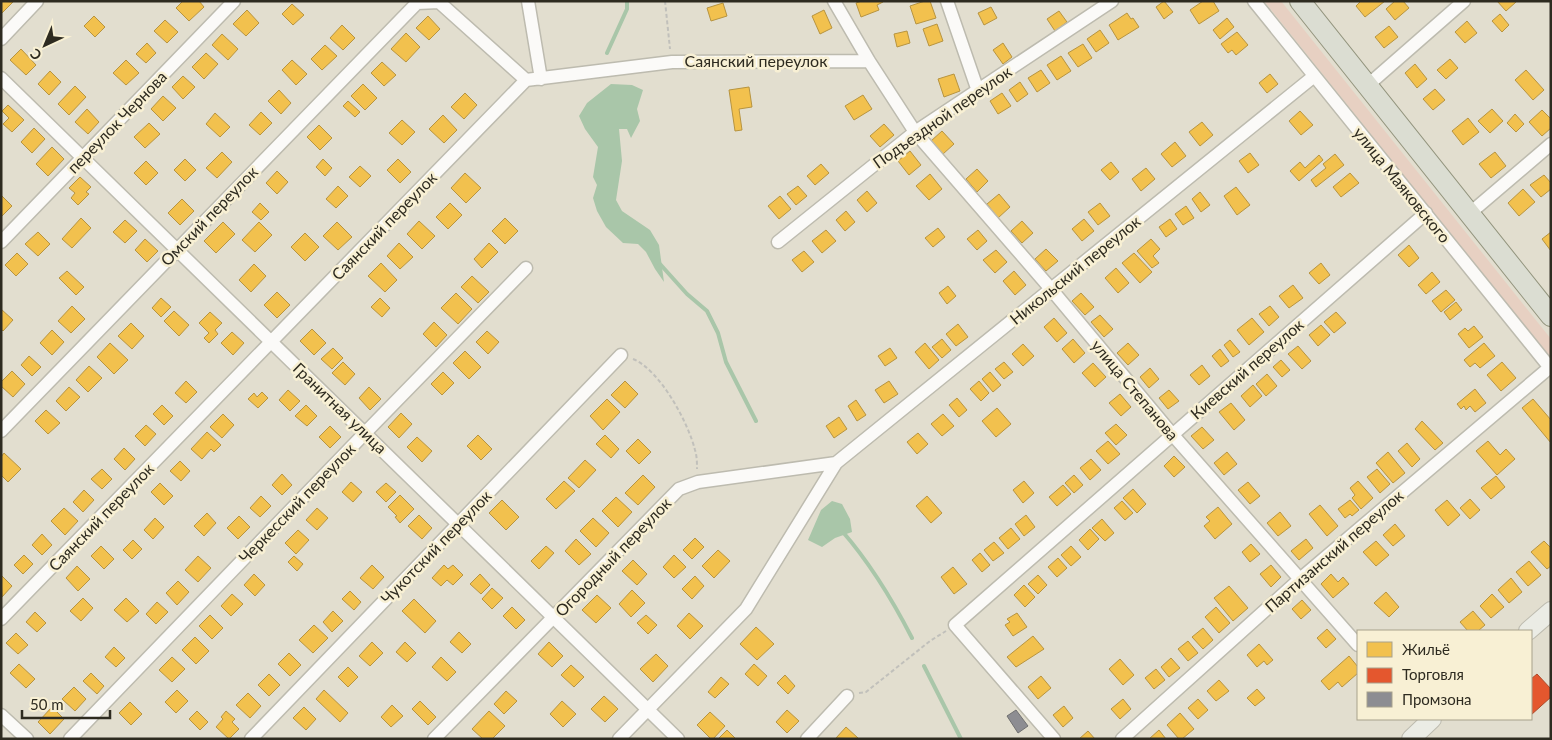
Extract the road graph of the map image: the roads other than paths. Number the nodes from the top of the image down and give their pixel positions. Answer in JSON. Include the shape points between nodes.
{"nodes":[{"id":1,"x":37,"y":1,"type":"edge"},
{"id":2,"x":234,"y":1,"type":"edge"},
{"id":3,"x":528,"y":1,"type":"edge"},
{"id":4,"x":834,"y":1,"type":"edge"},
{"id":5,"x":947,"y":1,"type":"edge"},
{"id":6,"x":1112,"y":1,"type":"edge"},
{"id":7,"x":1254,"y":1,"type":"edge"},
{"id":8,"x":1300,"y":1,"type":"edge"},
{"id":9,"x":1464,"y":1,"type":"edge"},
{"id":10,"x":1,"y":39,"type":"edge"},
{"id":11,"x":869,"y":61,"type":"junction"},
{"id":12,"x":1313,"y":77,"type":"junction"},
{"id":13,"x":1,"y":78,"type":"edge"},
{"id":14,"x":541,"y":79,"type":"junction"},
{"id":15,"x":526,"y":80,"type":"junction"},
{"id":16,"x":1368,"y":85,"type":"junction"},
{"id":17,"x":978,"y":90,"type":"junction"},
{"id":18,"x":915,"y":132,"type":"junction"},
{"id":19,"x":1551,"y":144,"type":"edge"},
{"id":20,"x":83,"y":158,"type":"junction"},
{"id":21,"x":1426,"y":213,"type":"junction"},
{"id":22,"x":1468,"y":214,"type":"junction"},
{"id":23,"x":1,"y":242,"type":"edge"},
{"id":24,"x":778,"y":242,"type":"dead end"},
{"id":25,"x":177,"y":249,"type":"junction"},
{"id":26,"x":526,"y":268,"type":"dead end"},
{"id":27,"x":1051,"y":289,"type":"junction"},
{"id":28,"x":1551,"y":316,"type":"edge"},
{"id":29,"x":272,"y":342,"type":"junction"},
{"id":30,"x":621,"y":355,"type":"road end"},
{"id":31,"x":1550,"y":368,"type":"edge"},
{"id":32,"x":1,"y":431,"type":"edge"},
{"id":33,"x":365,"y":433,"type":"junction"},
{"id":34,"x":1172,"y":434,"type":"junction"},
{"id":35,"x":836,"y":462,"type":"junction"},
{"id":36,"x":458,"y":524,"type":"junction"},
{"id":37,"x":1300,"y":579,"type":"junction"},
{"id":38,"x":1551,"y":611,"type":"edge"},
{"id":39,"x":554,"y":617,"type":"junction"},
{"id":40,"x":1,"y":619,"type":"edge"},
{"id":41,"x":1529,"y":630,"type":"edge"},
{"id":42,"x":1357,"y":644,"type":"edge"},
{"id":43,"x":847,"y":696,"type":"road end"},
{"id":44,"x":648,"y":709,"type":"junction"},
{"id":45,"x":1,"y":715,"type":"edge"},
{"id":46,"x":1428,"y":720,"type":"edge"},
{"id":47,"x":27,"y":739,"type":"edge"},
{"id":48,"x":70,"y":739,"type":"edge"},
{"id":49,"x":251,"y":739,"type":"edge"},
{"id":50,"x":434,"y":739,"type":"edge"},
{"id":51,"x":619,"y":739,"type":"edge"},
{"id":52,"x":678,"y":739,"type":"edge"},
{"id":53,"x":807,"y":739,"type":"edge"},
{"id":54,"x":1054,"y":739,"type":"edge"},
{"id":55,"x":1122,"y":739,"type":"edge"},
{"id":56,"x":1411,"y":739,"type":"edge"}],
"edges":[{"from":1,"to":10,"type":"street"},
{"from":2,"to":20,"type":"street","name":"переулок Чернова"},
{"from":3,"to":14,"type":"street"},
{"from":4,"to":11,"type":"street","name":"улица Степанова"},
{"from":5,"to":17,"type":"street"},
{"from":6,"to":17,"type":"street","name":"Подъездной переулок"},
{"from":7,"to":12,"type":"street","name":"улица Маяковского"},
{"from":8,"to":16,"type":"main road","name":"улица Маяковского"},
{"from":9,"to":16,"type":"street"},
{"from":11,"to":14,"type":"street","name":"Саянский переулок","via":[[672,62]]},
{"from":11,"to":18,"type":"street","name":"улица Степанова"},
{"from":12,"to":21,"type":"street","name":"улица Маяковского"},
{"from":12,"to":27,"type":"street","name":"Никольский переулок"},
{"from":13,"to":20,"type":"street","name":"Гранитная улица"},
{"from":14,"to":15,"type":"street","name":"Саянский переулок"},
{"from":15,"to":25,"type":"street","name":"Омский переулок","via":[[439,2],[418,3]]},
{"from":15,"to":29,"type":"street","name":"Саянский переулок"},
{"from":16,"to":22,"type":"main road","name":"улица Маяковского"},
{"from":17,"to":18,"type":"street","name":"Подъездной переулок"},
{"from":18,"to":24,"type":"street","name":"Подъездной переулок"},
{"from":18,"to":27,"type":"street","name":"улица Степанова"},
{"from":19,"to":22,"type":"street"},
{"from":20,"to":23,"type":"street","name":"переулок Чернова"},
{"from":20,"to":25,"type":"street","name":"Гранитная улица"},
{"from":21,"to":31,"type":"street","name":"улица Маяковского"},
{"from":21,"to":34,"type":"street","name":"Киевский переулок"},
{"from":22,"to":28,"type":"main road","name":"улица Маяковского"},
{"from":25,"to":29,"type":"street","name":"Гранитная улица"},
{"from":25,"to":32,"type":"street","name":"Омский переулок"},
{"from":26,"to":33,"type":"street","name":"Черкесский переулок"},
{"from":27,"to":34,"type":"street","name":"улица Степанова"},
{"from":27,"to":35,"type":"street","name":"Никольский переулок"},
{"from":29,"to":33,"type":"street","name":"Гранитная улица"},
{"from":29,"to":40,"type":"street","name":"Саянский переулок"},
{"from":30,"to":36,"type":"street","name":"Чукотский переулок"},
{"from":31,"to":37,"type":"street","name":"Партизанский переулок"},
{"from":33,"to":36,"type":"street","name":"Гранитная улица"},
{"from":33,"to":48,"type":"street","name":"Черкесский переулок"},
{"from":34,"to":37,"type":"street","name":"улица Степанова"},
{"from":34,"to":54,"type":"street","name":"Киевский переулок","via":[[956,625]]},
{"from":35,"to":39,"type":"street","name":"Огородный переулок","via":[[698,482],[679,489]]},
{"from":35,"to":44,"type":"street","via":[[746,609]]},
{"from":36,"to":39,"type":"street","name":"Гранитная улица"},
{"from":36,"to":49,"type":"street","name":"Чукотский переулок"},
{"from":37,"to":42,"type":"street","name":"улица Степанова"},
{"from":37,"to":55,"type":"street","name":"Партизанский переулок"},
{"from":38,"to":41,"type":"main road"},
{"from":39,"to":44,"type":"street","name":"Гранитная улица"},
{"from":39,"to":50,"type":"street","name":"Огородный переулок"},
{"from":43,"to":53,"type":"street"},
{"from":44,"to":51,"type":"street"},
{"from":44,"to":52,"type":"street","name":"Гранитная улица"},
{"from":45,"to":47,"type":"street"},
{"from":46,"to":56,"type":"main road"}]}
